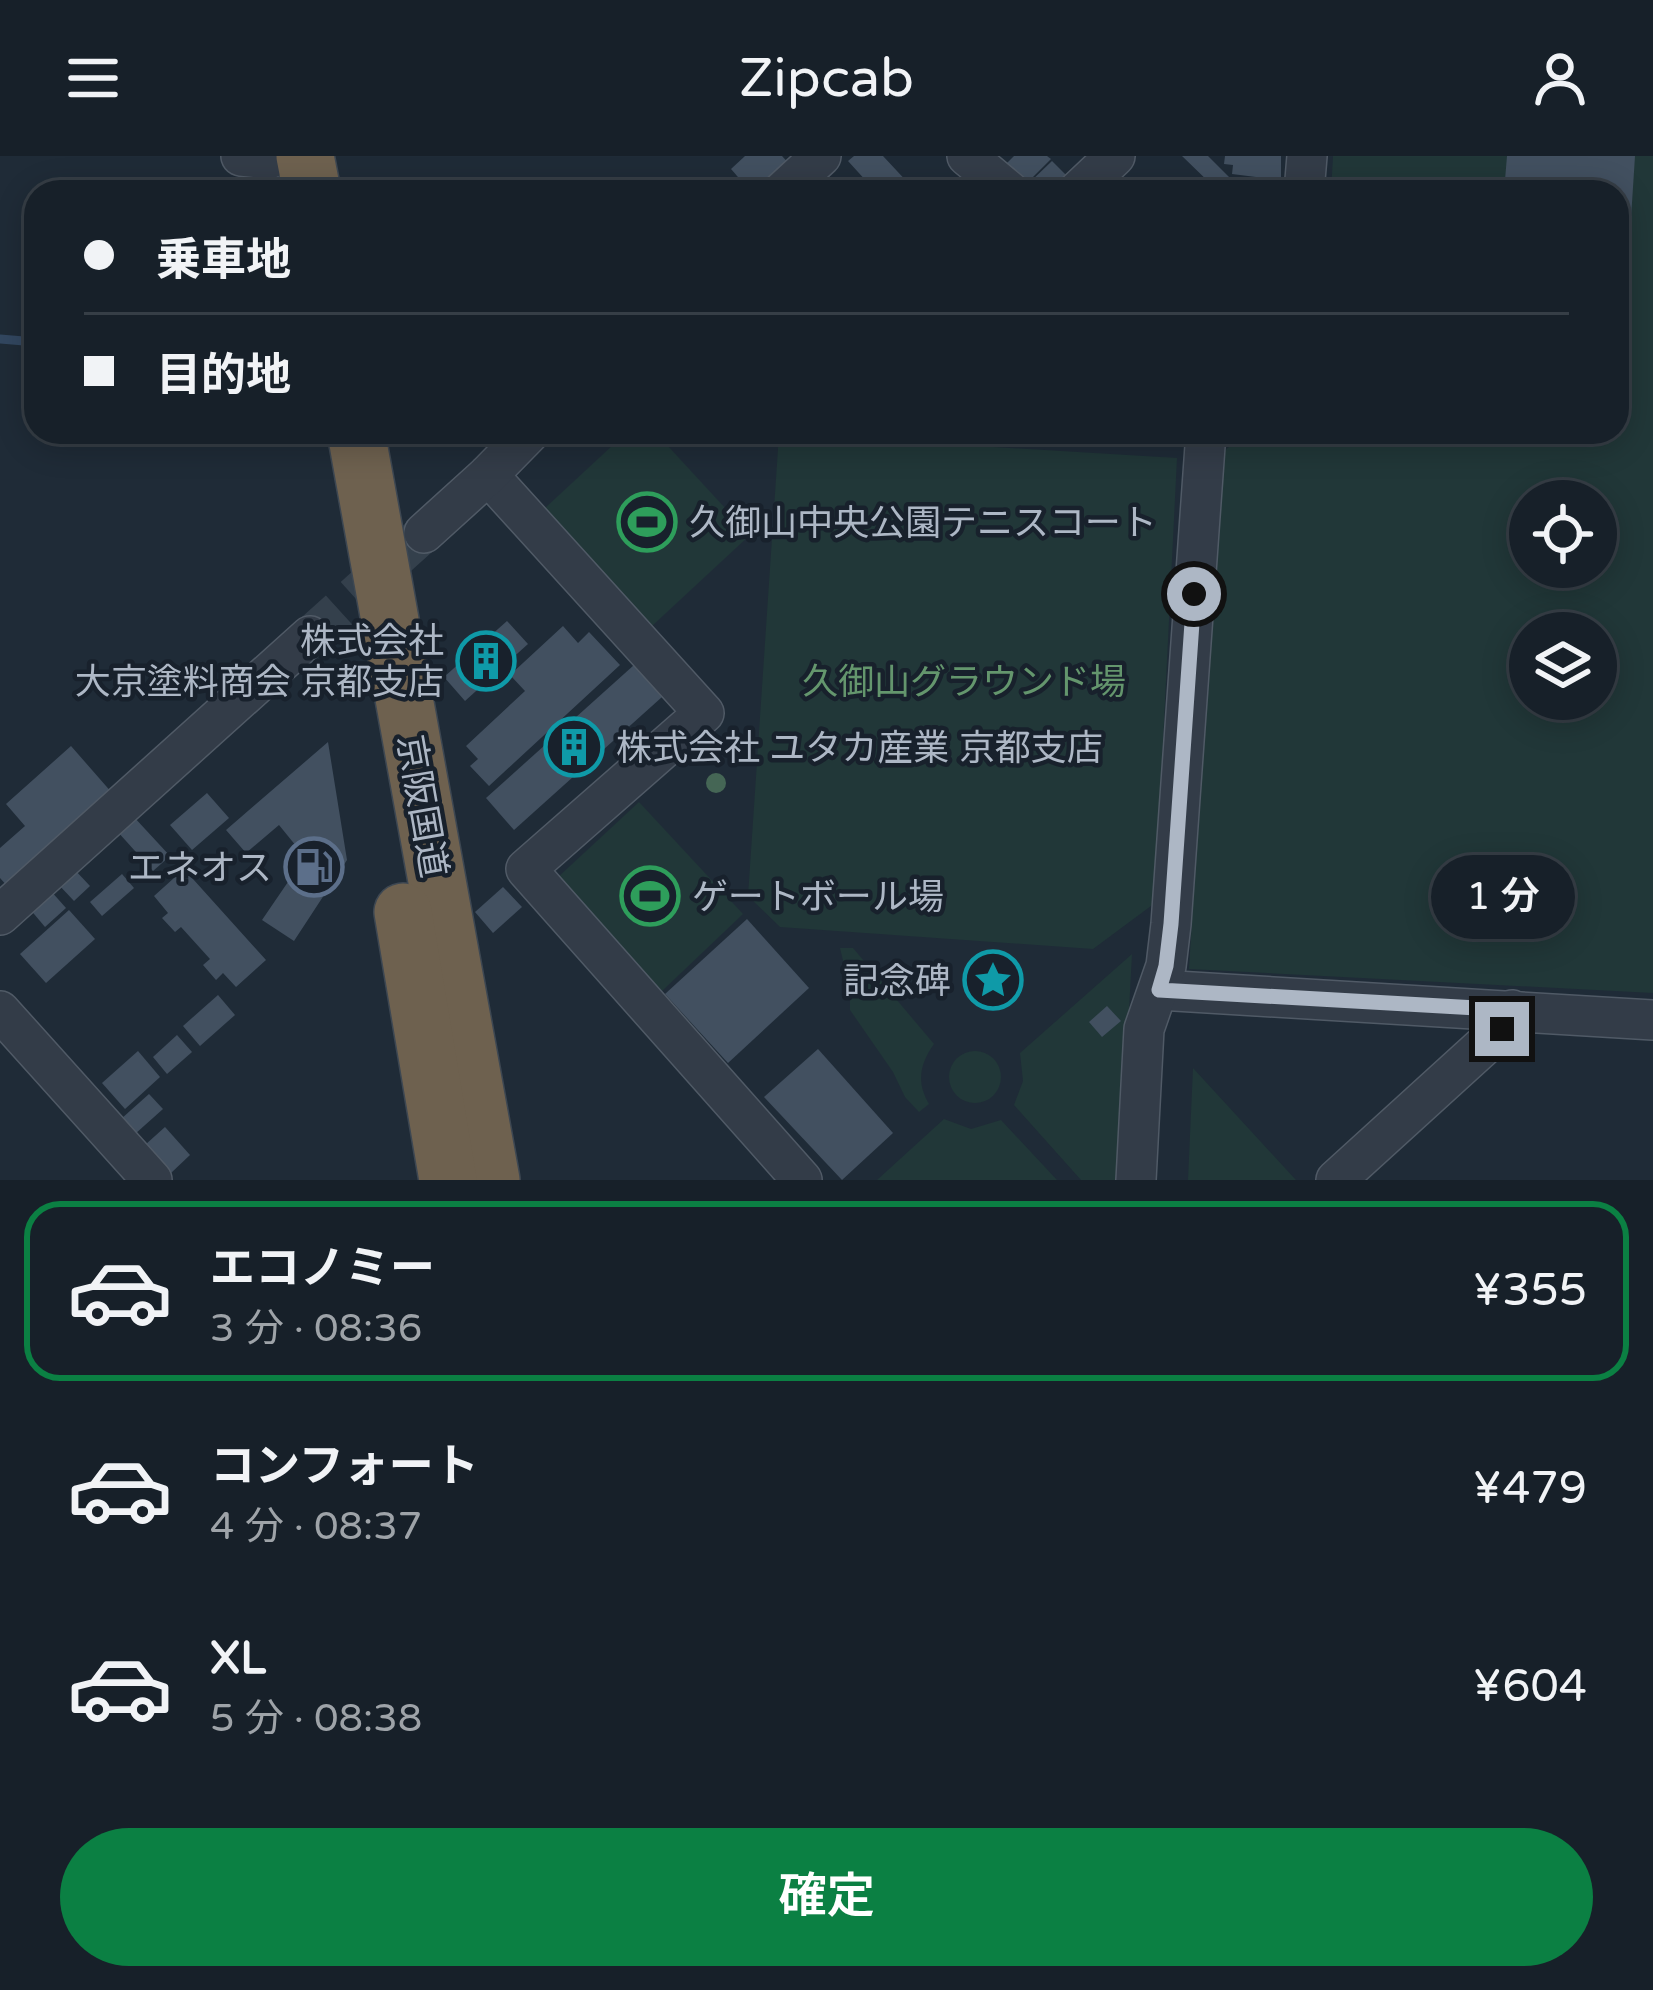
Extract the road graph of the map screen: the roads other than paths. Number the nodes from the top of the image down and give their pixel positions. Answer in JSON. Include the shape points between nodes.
{"nodes":[{"id":1,"x":820,"y":156,"type":"edge"},
{"id":2,"x":967,"y":156,"type":"edge"},
{"id":3,"x":1114,"y":156,"type":"edge"},
{"id":4,"x":795,"y":180,"type":"edge"},
{"id":5,"x":996,"y":180,"type":"edge"},
{"id":6,"x":1089,"y":180,"type":"edge"},
{"id":7,"x":318,"y":444,"type":"edge"},
{"id":8,"x":359,"y":444,"type":"edge"},
{"id":9,"x":518,"y":444,"type":"edge"},
{"id":10,"x":1205,"y":444,"type":"edge"},
{"id":11,"x":488,"y":475,"type":"junction"},
{"id":12,"x":424,"y":533,"type":"tunnel mouth"},
{"id":13,"x":310,"y":636,"type":"tunnel mouth"},
{"id":14,"x":0,"y":915,"type":"edge"},
{"id":15,"x":1159,"y":990,"type":"junction"},
{"id":16,"x":1512,"y":1010,"type":"junction"},
{"id":17,"x":0,"y":1011,"type":"edge"},
{"id":18,"x":1653,"y":1021,"type":"edge"},
{"id":19,"x":152,"y":1180,"type":"edge"},
{"id":20,"x":448,"y":1180,"type":"edge"},
{"id":21,"x":491,"y":1180,"type":"edge"},
{"id":22,"x":802,"y":1180,"type":"edge"},
{"id":23,"x":1136,"y":1180,"type":"edge"},
{"id":24,"x":1336,"y":1180,"type":"edge"}],
"edges":[{"from":1,"to":4,"type":"street"},
{"from":2,"to":5,"type":"street"},
{"from":3,"to":6,"type":"street"},
{"from":7,"to":20,"type":"highway","name":"京阪国道"},
{"from":8,"to":21,"type":"highway","name":"京阪国道","via":[[436,792]]},
{"from":9,"to":11,"type":"street"},
{"from":10,"to":15,"type":"street","via":[[1171,924]]},
{"from":11,"to":12,"type":"street"},
{"from":11,"to":22,"type":"street","via":[[704,713],[526,869]]},
{"from":13,"to":14,"type":"street"},
{"from":15,"to":16,"type":"street"},
{"from":15,"to":23,"type":"street","via":[[1144,1029]]},
{"from":16,"to":18,"type":"street"},
{"from":16,"to":24,"type":"street","via":[[1502,1029]]},
{"from":17,"to":19,"type":"street"}]}
